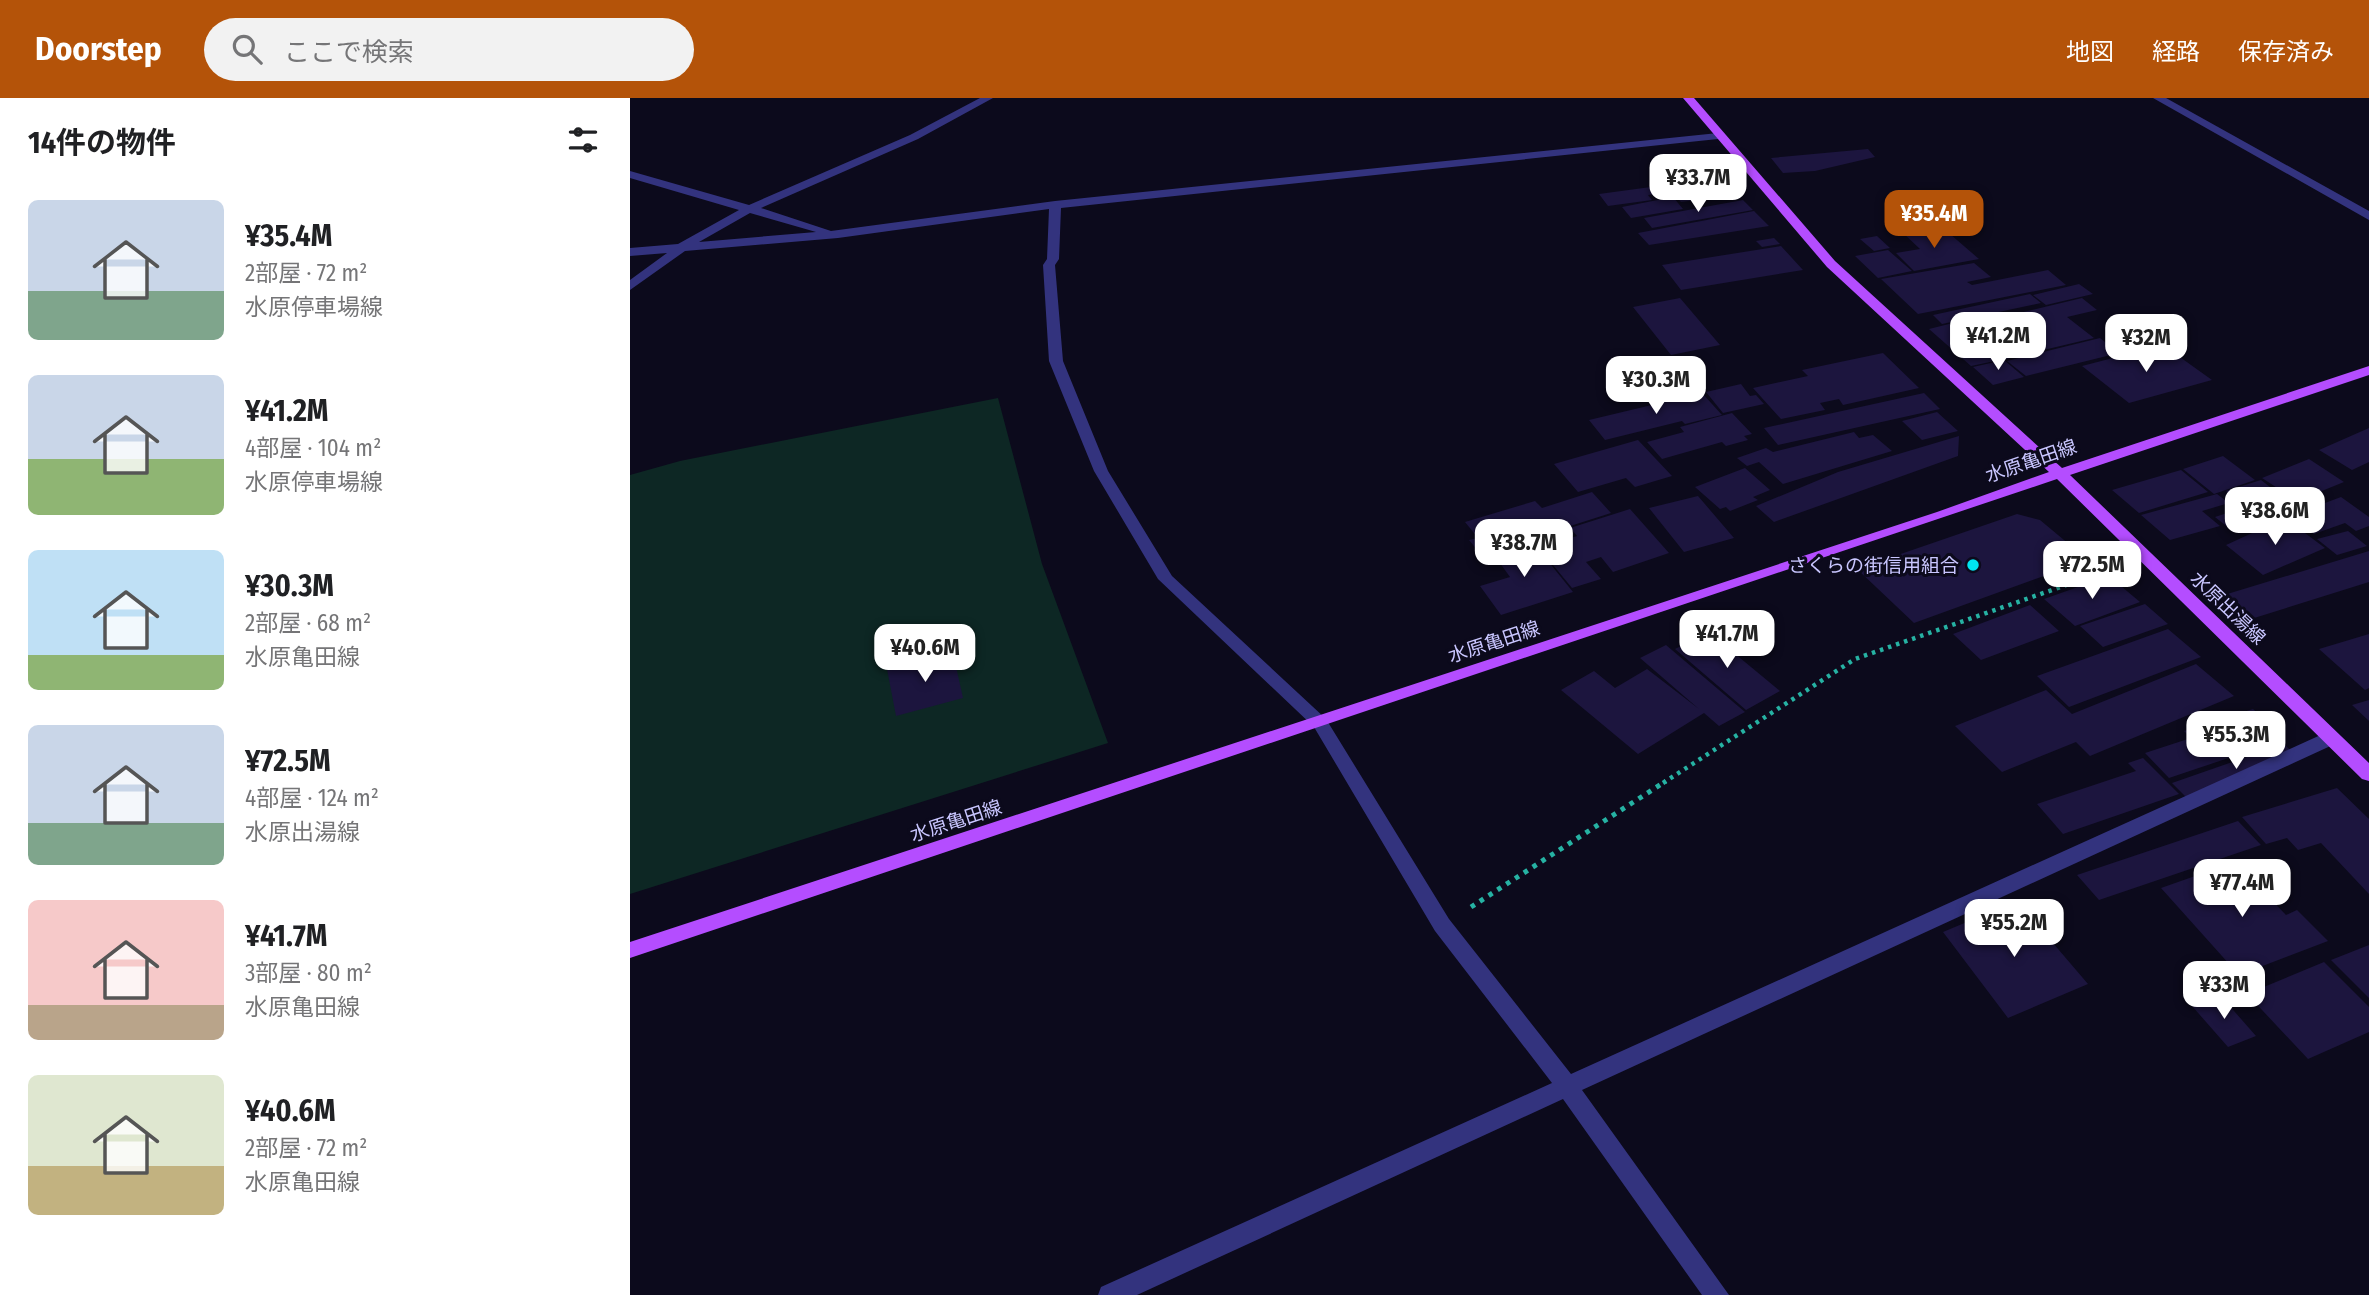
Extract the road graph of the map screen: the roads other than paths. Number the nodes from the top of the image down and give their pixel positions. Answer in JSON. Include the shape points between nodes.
{"nodes":[{"id":1,"x":988,"y":98,"type":"edge"},
{"id":2,"x":1688,"y":98,"type":"edge"},
{"id":3,"x":2158,"y":98,"type":"edge"},
{"id":4,"x":1718,"y":136,"type":"junction"},
{"id":5,"x":630,"y":174,"type":"edge"},
{"id":6,"x":1055,"y":205,"type":"junction"},
{"id":7,"x":747,"y":210,"type":"junction"},
{"id":8,"x":2369,"y":216,"type":"edge"},
{"id":9,"x":838,"y":234,"type":"junction"},
{"id":10,"x":682,"y":247,"type":"junction"},
{"id":11,"x":630,"y":252,"type":"edge"},
{"id":12,"x":630,"y":286,"type":"edge"},
{"id":13,"x":2369,"y":370,"type":"edge"},
{"id":14,"x":2058,"y":472,"type":"junction"},
{"id":15,"x":1320,"y":723,"type":"junction"},
{"id":16,"x":2331,"y":738,"type":"junction"},
{"id":17,"x":2369,"y":774,"type":"edge"},
{"id":18,"x":630,"y":950,"type":"edge"},
{"id":19,"x":1566,"y":1085,"type":"junction"},
{"id":20,"x":1110,"y":1295,"type":"edge"},
{"id":21,"x":1717,"y":1295,"type":"edge"}],
"edges":[{"from":1,"to":7,"type":"street","via":[[914,137]]},
{"from":2,"to":4,"type":"main road","name":"水原出湯線"},
{"from":3,"to":8,"type":"street"},
{"from":4,"to":6,"type":"street"},
{"from":4,"to":14,"type":"main road","name":"水原出湯線","via":[[1831,264]]},
{"from":5,"to":7,"type":"street"},
{"from":6,"to":9,"type":"street"},
{"from":6,"to":15,"type":"street","via":[[1049,265],[1056,361],[1101,471],[1166,579]]},
{"from":7,"to":9,"type":"street"},
{"from":7,"to":10,"type":"street"},
{"from":9,"to":10,"type":"street"},
{"from":10,"to":11,"type":"street"},
{"from":10,"to":12,"type":"street"},
{"from":13,"to":14,"type":"main road","name":"水原亀田線"},
{"from":14,"to":15,"type":"main road","name":"水原亀田線"},
{"from":14,"to":16,"type":"main road","name":"水原出湯線"},
{"from":15,"to":18,"type":"main road","name":"水原亀田線"},
{"from":15,"to":19,"type":"street","via":[[1443,925]]},
{"from":16,"to":17,"type":"main road","name":"水原出湯線"},
{"from":16,"to":19,"type":"street"},
{"from":19,"to":20,"type":"street"},
{"from":19,"to":21,"type":"street"}]}
